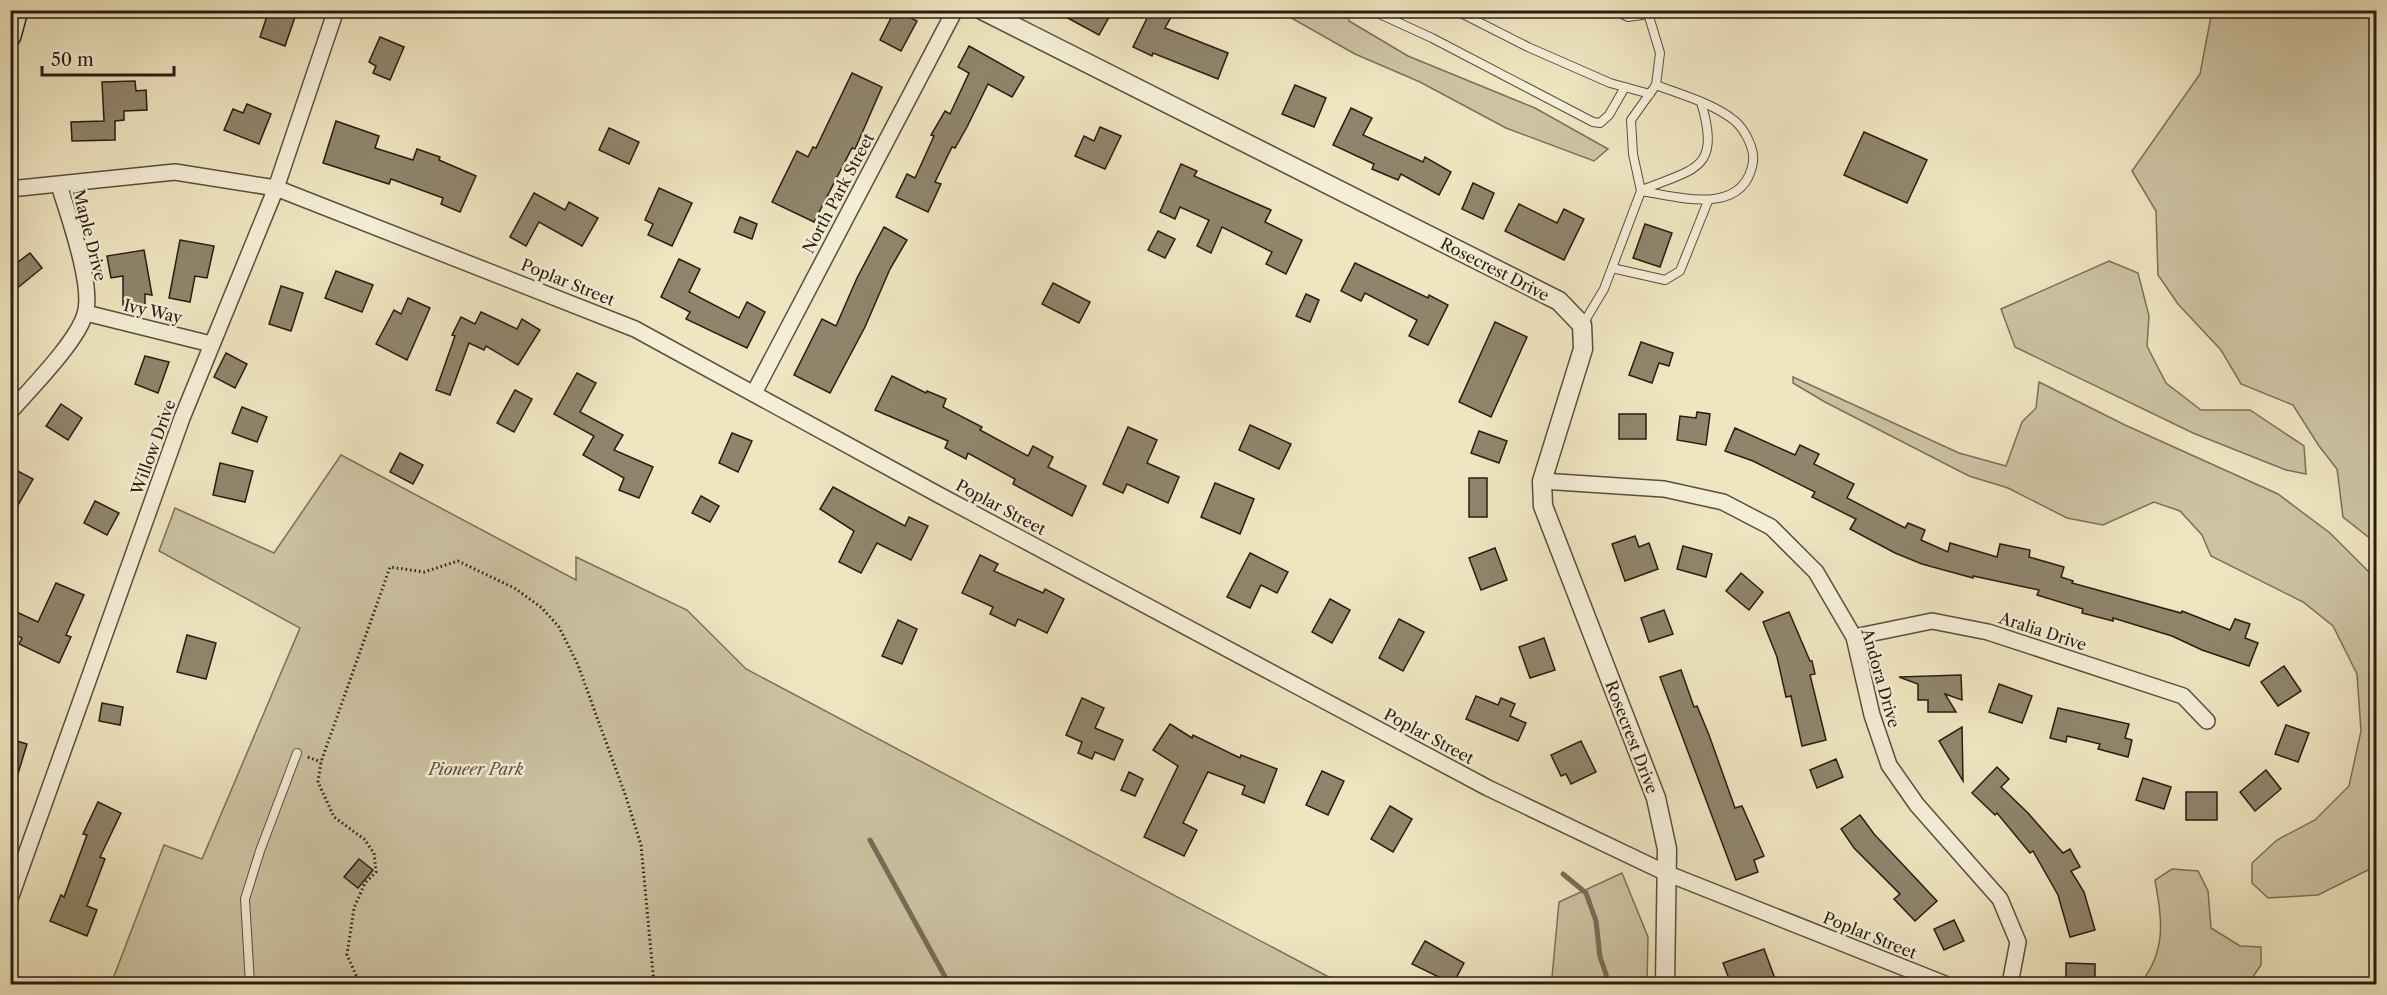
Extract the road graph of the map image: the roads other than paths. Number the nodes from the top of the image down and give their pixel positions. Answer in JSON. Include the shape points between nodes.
{"nodes":[{"id":1,"x":17,"y":10,"type":"edge"},
{"id":2,"x":336,"y":10,"type":"edge"},
{"id":3,"x":955,"y":10,"type":"edge"},
{"id":4,"x":982,"y":10,"type":"edge"},
{"id":5,"x":1371,"y":10,"type":"edge"},
{"id":6,"x":1455,"y":10,"type":"edge"},
{"id":7,"x":1614,"y":10,"type":"edge"},
{"id":8,"x":1648,"y":12,"type":"edge"},
{"id":9,"x":10,"y":36,"type":"edge"},
{"id":10,"x":1656,"y":85,"type":"junction"},
{"id":11,"x":1625,"y":87,"type":"junction"},
{"id":12,"x":1650,"y":93,"type":"junction"},
{"id":13,"x":1701,"y":102,"type":"junction"},
{"id":14,"x":58,"y":185,"type":"junction"},
{"id":15,"x":276,"y":188,"type":"junction"},
{"id":16,"x":10,"y":189,"type":"edge"},
{"id":17,"x":1641,"y":191,"type":"junction"},
{"id":18,"x":1708,"y":201,"type":"junction"},
{"id":19,"x":1612,"y":268,"type":"junction"},
{"id":20,"x":86,"y":313,"type":"junction"},
{"id":21,"x":1582,"y":325,"type":"junction"},
{"id":22,"x":212,"y":344,"type":"junction"},
{"id":23,"x":754,"y":393,"type":"junction"},
{"id":24,"x":10,"y":412,"type":"edge"},
{"id":25,"x":1542,"y":481,"type":"junction"},
{"id":26,"x":1854,"y":637,"type":"junction"},
{"id":27,"x":2207,"y":721,"type":"dead end"},
{"id":28,"x":297,"y":753,"type":"dead end"},
{"id":29,"x":1666,"y":873,"type":"junction"},
{"id":30,"x":10,"y":899,"type":"edge"},
{"id":31,"x":250,"y":984,"type":"edge"},
{"id":32,"x":1665,"y":984,"type":"edge"},
{"id":33,"x":1945,"y":984,"type":"edge"},
{"id":34,"x":2010,"y":984,"type":"edge"}],
"edges":[{"from":1,"to":9,"type":"main road"},
{"from":2,"to":15,"type":"street","name":"Willow Drive"},
{"from":3,"to":23,"type":"street","name":"North Park Street"},
{"from":4,"to":21,"type":"street","name":"Rosecrest Drive","via":[[1559,301]]},
{"from":5,"to":11,"type":"lane","via":[[1593,122],[1600,123],[1610,115]]},
{"from":6,"to":11,"type":"lane","via":[[1528,47]]},
{"from":7,"to":8,"type":"lane","via":[[1628,17]]},
{"from":8,"to":10,"type":"lane","via":[[1660,53]]},
{"from":10,"to":12,"type":"lane"},
{"from":10,"to":13,"type":"lane"},
{"from":11,"to":12,"type":"lane"},
{"from":12,"to":17,"type":"lane","via":[[1631,120],[1632,154]]},
{"from":13,"to":17,"type":"lane","via":[[1708,124],[1705,158],[1697,167]]},
{"from":13,"to":18,"type":"lane","via":[[1736,122],[1754,156],[1745,184],[1729,195]]},
{"from":14,"to":15,"type":"street","name":"Poplar Street","via":[[175,172]]},
{"from":14,"to":16,"type":"street","name":"Poplar Street"},
{"from":14,"to":20,"type":"street","name":"Maple Drive","via":[[78,248]]},
{"from":15,"to":22,"type":"street","name":"Willow Drive"},
{"from":15,"to":23,"type":"street","name":"Poplar Street","via":[[635,328]]},
{"from":17,"to":18,"type":"lane"},
{"from":17,"to":19,"type":"lane"},
{"from":18,"to":19,"type":"lane","via":[[1680,271],[1665,280]]},
{"from":19,"to":21,"type":"lane"},
{"from":20,"to":22,"type":"street","name":"Ivy Way"},
{"from":20,"to":24,"type":"street","name":"Maple Drive","via":[[76,335]]},
{"from":21,"to":25,"type":"street","name":"Rosecrest Drive","via":[[1583,349]]},
{"from":22,"to":30,"type":"street","name":"Willow Drive"},
{"from":23,"to":29,"type":"street","name":"Poplar Street","via":[[1488,788]]},
{"from":25,"to":26,"type":"street","name":"Andora Drive","via":[[1664,489],[1724,502],[1771,527],[1816,572]]},
{"from":25,"to":29,"type":"street","name":"Rosecrest Drive","via":[[1543,506],[1656,798],[1667,849]]},
{"from":26,"to":27,"type":"street","name":"Aralia Drive","via":[[1932,621],[1988,632],[2183,696]]},
{"from":26,"to":34,"type":"street","name":"Andora Drive","via":[[1872,715],[1889,765],[1917,805],[2000,899],[2018,942]]},
{"from":28,"to":31,"type":"lane","via":[[245,899]]},
{"from":29,"to":32,"type":"street","name":"Rosecrest Drive"},
{"from":29,"to":33,"type":"street","name":"Poplar Street"}]}
